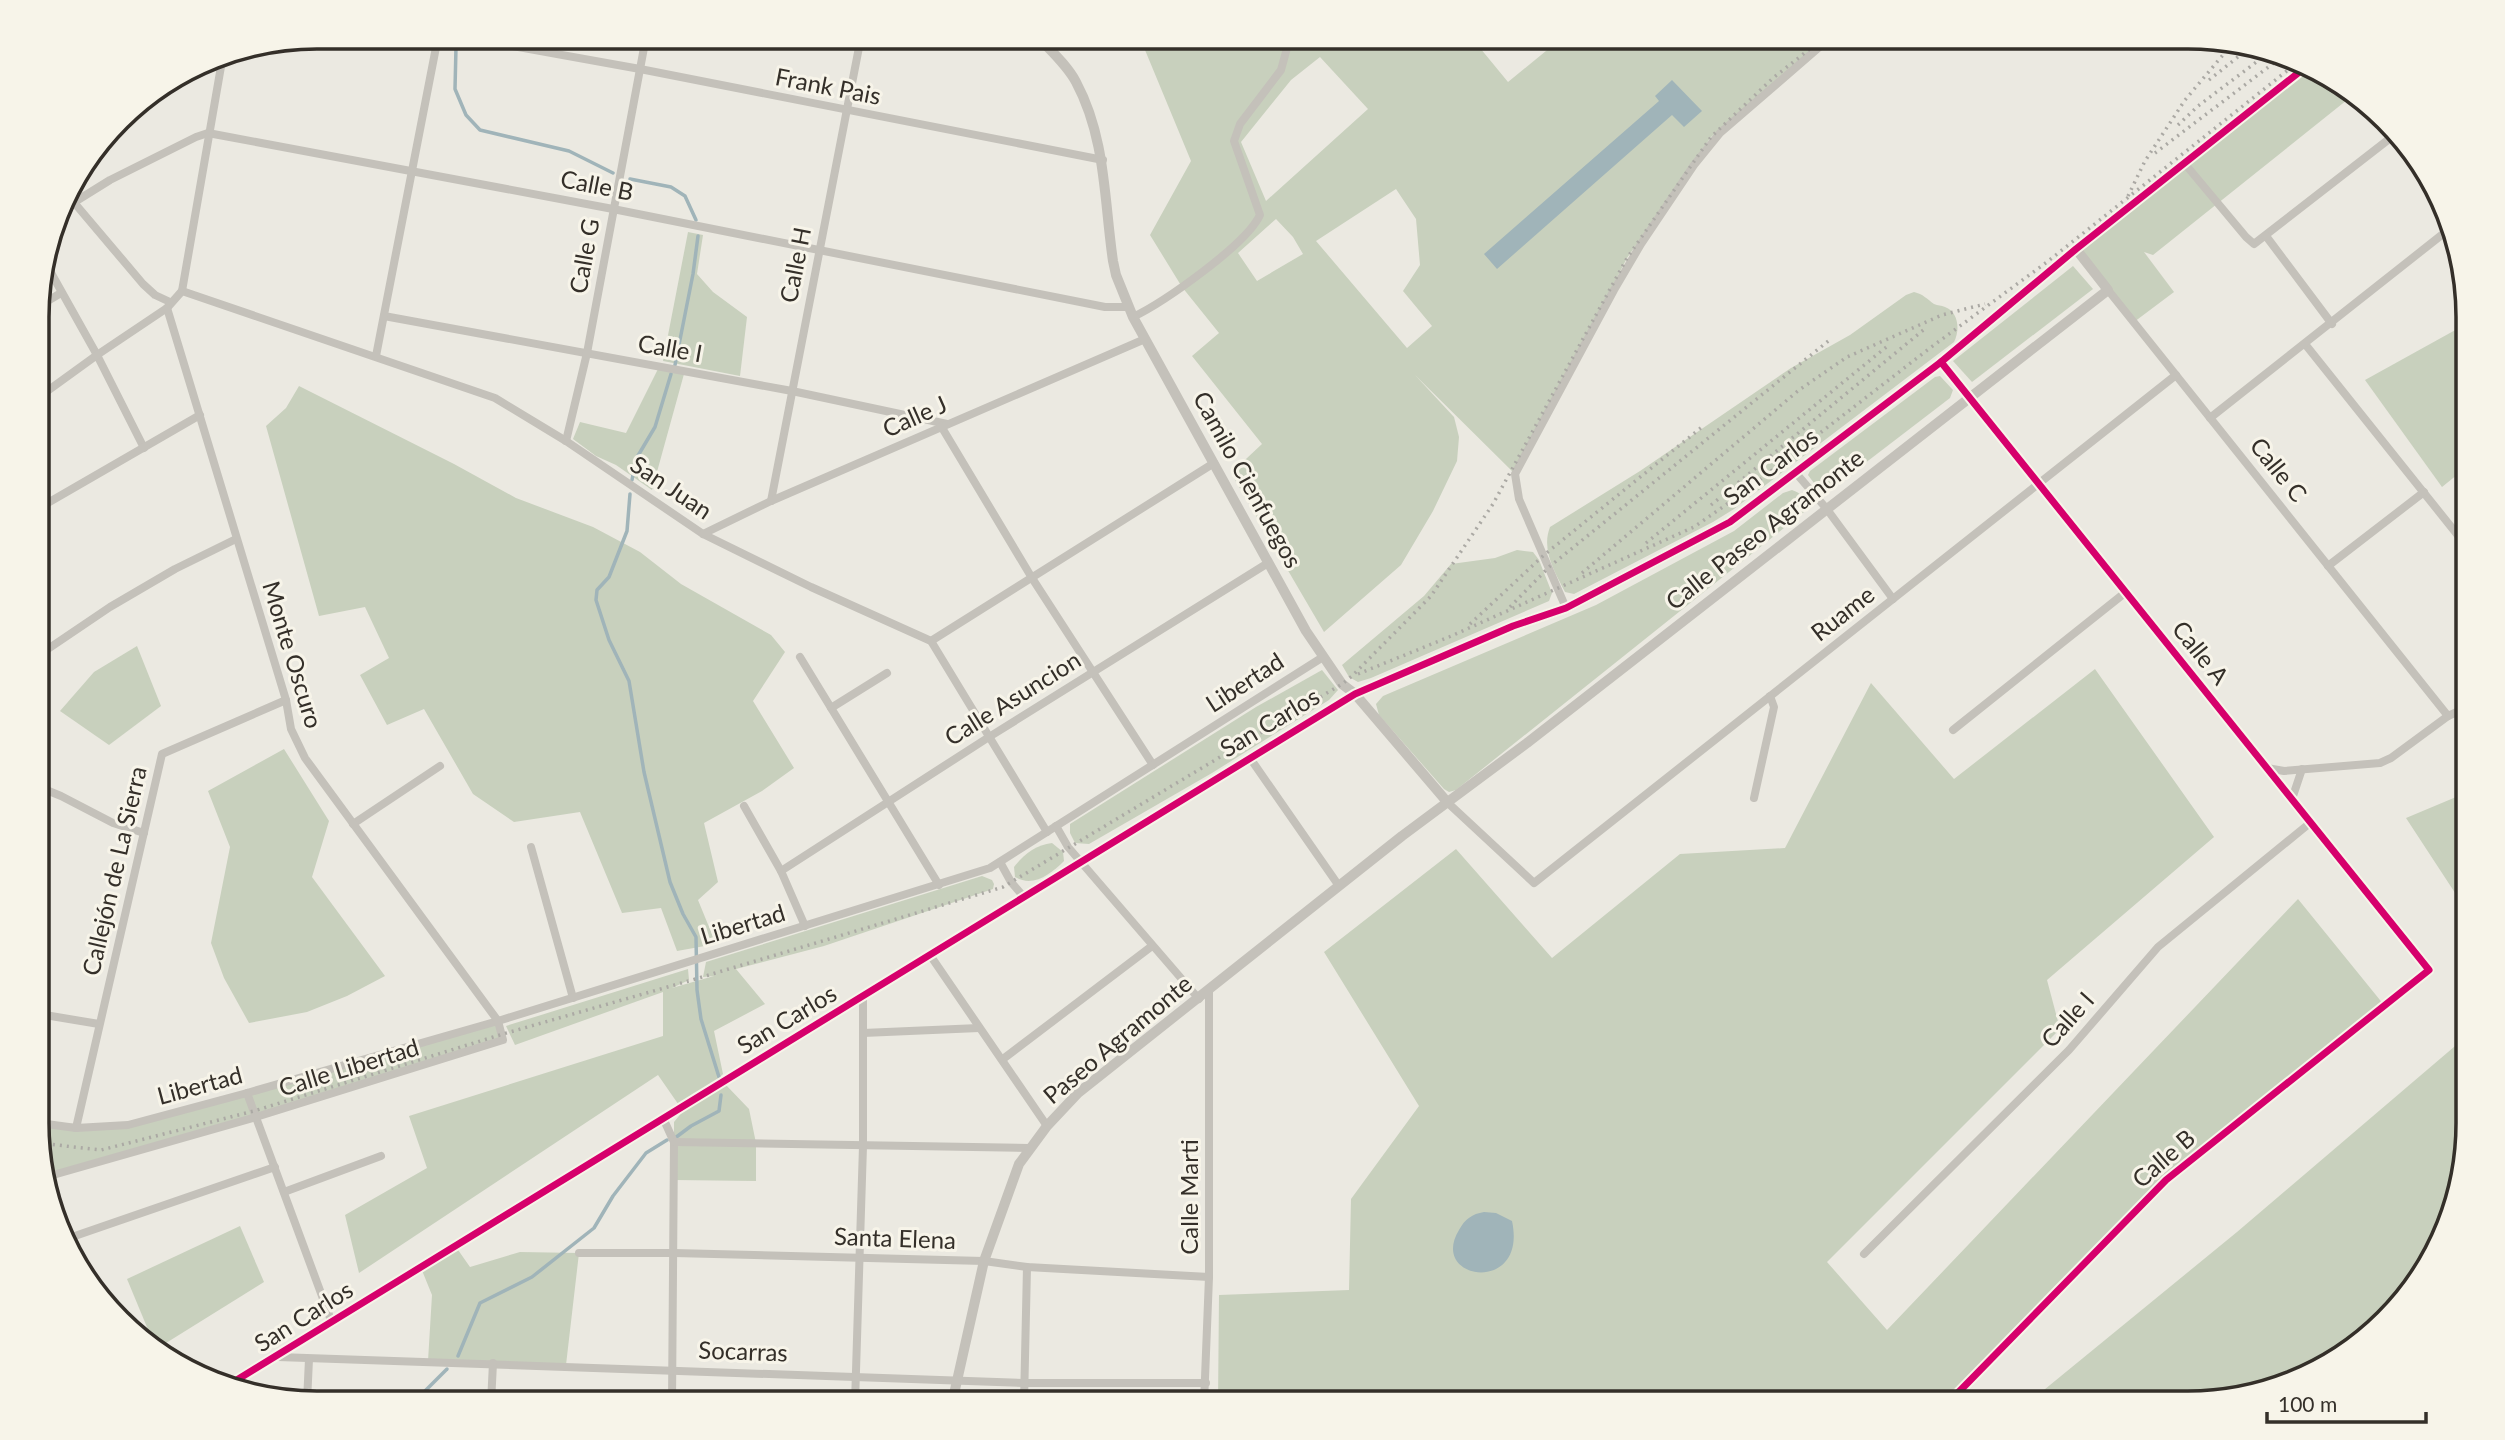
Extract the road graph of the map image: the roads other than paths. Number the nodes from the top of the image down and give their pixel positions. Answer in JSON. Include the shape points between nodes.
{"nodes":[{"id":1,"x":436,"y":49,"type":"edge"},
{"id":2,"x":529,"y":49,"type":"edge"},
{"id":3,"x":644,"y":49,"type":"edge"},
{"id":4,"x":858,"y":49,"type":"edge"},
{"id":5,"x":1048,"y":49,"type":"edge"},
{"id":6,"x":1287,"y":49,"type":"edge"},
{"id":7,"x":1817,"y":49,"type":"edge"},
{"id":8,"x":221,"y":67,"type":"edge"},
{"id":9,"x":640,"y":69,"type":"junction"},
{"id":10,"x":2297,"y":72,"type":"edge"},
{"id":11,"x":845,"y":111,"type":"junction"},
{"id":12,"x":208,"y":133,"type":"junction"},
{"id":13,"x":2389,"y":140,"type":"edge"},
{"id":14,"x":1102,"y":160,"type":"junction"},
{"id":15,"x":2185,"y":164,"type":"junction"},
{"id":16,"x":413,"y":171,"type":"junction"},
{"id":17,"x":76,"y":201,"type":"edge"},
{"id":18,"x":74,"y":204,"type":"edge"},
{"id":19,"x":612,"y":209,"type":"junction"},
{"id":20,"x":2443,"y":234,"type":"edge"},
{"id":21,"x":2266,"y":236,"type":"junction"},
{"id":22,"x":2076,"y":249,"type":"junction"},
{"id":23,"x":819,"y":250,"type":"junction"},
{"id":24,"x":52,"y":276,"type":"edge"},
{"id":25,"x":2108,"y":290,"type":"junction"},
{"id":26,"x":182,"y":291,"type":"junction"},
{"id":27,"x":61,"y":293,"type":"junction"},
{"id":28,"x":50,"y":299,"type":"edge"},
{"id":29,"x":169,"y":305,"type":"junction"},
{"id":30,"x":1131,"y":312,"type":"junction"},
{"id":31,"x":384,"y":316,"type":"junction"},
{"id":32,"x":2332,"y":324,"type":"junction"},
{"id":33,"x":1145,"y":339,"type":"junction"},
{"id":34,"x":2305,"y":344,"type":"junction"},
{"id":35,"x":587,"y":353,"type":"junction"},
{"id":36,"x":97,"y":355,"type":"junction"},
{"id":37,"x":376,"y":356,"type":"junction"},
{"id":38,"x":1941,"y":362,"type":"junction"},
{"id":39,"x":2176,"y":375,"type":"junction"},
{"id":40,"x":49,"y":390,"type":"edge"},
{"id":41,"x":792,"y":391,"type":"junction"},
{"id":42,"x":1970,"y":396,"type":"junction"},
{"id":43,"x":200,"y":415,"type":"junction"},
{"id":44,"x":2210,"y":418,"type":"junction"},
{"id":45,"x":944,"y":425,"type":"junction"},
{"id":46,"x":566,"y":441,"type":"junction"},
{"id":47,"x":144,"y":448,"type":"junction"},
{"id":48,"x":1214,"y":463,"type":"junction"},
{"id":49,"x":1795,"y":472,"type":"junction"},
{"id":50,"x":2039,"y":483,"type":"junction"},
{"id":51,"x":2424,"y":492,"type":"junction"},
{"id":52,"x":771,"y":501,"type":"junction"},
{"id":53,"x":49,"y":502,"type":"edge"},
{"id":54,"x":1826,"y":508,"type":"junction"},
{"id":55,"x":2456,"y":533,"type":"edge"},
{"id":56,"x":703,"y":534,"type":"junction"},
{"id":57,"x":236,"y":539,"type":"junction"},
{"id":58,"x":1268,"y":563,"type":"junction"},
{"id":59,"x":2328,"y":566,"type":"junction"},
{"id":60,"x":1032,"y":578,"type":"junction"},
{"id":61,"x":2126,"y":592,"type":"junction"},
{"id":62,"x":1893,"y":599,"type":"junction"},
{"id":63,"x":1566,"y":608,"type":"junction"},
{"id":64,"x":932,"y":641,"type":"junction"},
{"id":65,"x":49,"y":648,"type":"edge"},
{"id":66,"x":800,"y":657,"type":"dead end"},
{"id":67,"x":1323,"y":657,"type":"junction"},
{"id":68,"x":1093,"y":672,"type":"junction"},
{"id":69,"x":887,"y":673,"type":"dead end"},
{"id":70,"x":1355,"y":694,"type":"junction"},
{"id":71,"x":1770,"y":696,"type":"junction"},
{"id":72,"x":286,"y":700,"type":"junction"},
{"id":73,"x":831,"y":708,"type":"junction"},
{"id":74,"x":2456,"y":712,"type":"edge"},
{"id":75,"x":2448,"y":716,"type":"junction"},
{"id":76,"x":1953,"y":730,"type":"dead end"},
{"id":77,"x":989,"y":737,"type":"junction"},
{"id":78,"x":1250,"y":758,"type":"junction"},
{"id":79,"x":1153,"y":765,"type":"junction"},
{"id":80,"x":440,"y":766,"type":"dead end"},
{"id":81,"x":2267,"y":768,"type":"junction"},
{"id":82,"x":2302,"y":769,"type":"junction"},
{"id":83,"x":49,"y":791,"type":"edge"},
{"id":84,"x":1754,"y":798,"type":"dead end"},
{"id":85,"x":2292,"y":799,"type":"junction"},
{"id":86,"x":886,"y":802,"type":"junction"},
{"id":87,"x":1448,"y":803,"type":"junction"},
{"id":88,"x":744,"y":806,"type":"dead end"},
{"id":89,"x":2310,"y":823,"type":"junction"},
{"id":90,"x":353,"y":824,"type":"junction"},
{"id":91,"x":1056,"y":826,"type":"junction"},
{"id":92,"x":1047,"y":832,"type":"junction"},
{"id":93,"x":144,"y":833,"type":"junction"},
{"id":94,"x":531,"y":847,"type":"dead end"},
{"id":95,"x":1000,"y":862,"type":"junction"},
{"id":96,"x":1081,"y":862,"type":"junction"},
{"id":97,"x":780,"y":871,"type":"junction"},
{"id":98,"x":1534,"y":883,"type":"joint"},
{"id":99,"x":939,"y":885,"type":"junction"},
{"id":100,"x":1339,"y":886,"type":"junction"},
{"id":101,"x":1024,"y":897,"type":"junction"},
{"id":102,"x":806,"y":926,"type":"junction"},
{"id":103,"x":1152,"y":946,"type":"junction"},
{"id":104,"x":930,"y":955,"type":"junction"},
{"id":105,"x":2429,"y":970,"type":"joint"},
{"id":106,"x":1209,"y":991,"type":"junction"},
{"id":107,"x":863,"y":997,"type":"junction"},
{"id":108,"x":573,"y":998,"type":"junction"},
{"id":109,"x":1199,"y":999,"type":"junction"},
{"id":110,"x":49,"y":1016,"type":"edge"},
{"id":111,"x":498,"y":1021,"type":"junction"},
{"id":112,"x":99,"y":1024,"type":"junction"},
{"id":113,"x":979,"y":1028,"type":"junction"},
{"id":114,"x":863,"y":1033,"type":"junction"},
{"id":115,"x":501,"y":1041,"type":"joint"},
{"id":116,"x":1003,"y":1059,"type":"junction"},
{"id":117,"x":247,"y":1093,"type":"junction"},
{"id":118,"x":257,"y":1117,"type":"junction"},
{"id":119,"x":663,"y":1118,"type":"junction"},
{"id":120,"x":49,"y":1124,"type":"edge"},
{"id":121,"x":1047,"y":1126,"type":"junction"},
{"id":122,"x":75,"y":1128,"type":"junction"},
{"id":123,"x":674,"y":1142,"type":"junction"},
{"id":124,"x":863,"y":1146,"type":"junction"},
{"id":125,"x":1029,"y":1148,"type":"junction"},
{"id":126,"x":381,"y":1156,"type":"dead end"},
{"id":127,"x":275,"y":1167,"type":"junction"},
{"id":128,"x":54,"y":1175,"type":"edge"},
{"id":129,"x":284,"y":1192,"type":"junction"},
{"id":130,"x":75,"y":1236,"type":"edge"},
{"id":131,"x":674,"y":1252,"type":"junction"},
{"id":132,"x":579,"y":1254,"type":"dead end"},
{"id":133,"x":1864,"y":1254,"type":"dead end"},
{"id":134,"x":860,"y":1256,"type":"junction"},
{"id":135,"x":984,"y":1261,"type":"junction"},
{"id":136,"x":1027,"y":1267,"type":"junction"},
{"id":137,"x":1209,"y":1277,"type":"junction"},
{"id":138,"x":332,"y":1323,"type":"junction"},
{"id":139,"x":278,"y":1357,"type":"junction"},
{"id":140,"x":309,"y":1359,"type":"junction"},
{"id":141,"x":493,"y":1363,"type":"junction"},
{"id":142,"x":674,"y":1369,"type":"junction"},
{"id":143,"x":856,"y":1375,"type":"junction"},
{"id":144,"x":239,"y":1379,"type":"edge"},
{"id":145,"x":958,"y":1380,"type":"junction"},
{"id":146,"x":1024,"y":1382,"type":"junction"},
{"id":147,"x":1206,"y":1383,"type":"junction"},
{"id":148,"x":308,"y":1390,"type":"edge"},
{"id":149,"x":492,"y":1391,"type":"edge"},
{"id":150,"x":673,"y":1391,"type":"edge"},
{"id":151,"x":855,"y":1391,"type":"edge"},
{"id":152,"x":956,"y":1391,"type":"edge"},
{"id":153,"x":1024,"y":1391,"type":"edge"},
{"id":154,"x":1205,"y":1391,"type":"edge"},
{"id":155,"x":1960,"y":1391,"type":"edge"}],
"edges":[{"from":1,"to":16,"type":"street"},
{"from":2,"to":9,"type":"street","name":"Frank Pais"},
{"from":3,"to":9,"type":"street","name":"Calle G"},
{"from":4,"to":11,"type":"street","name":"Calle H"},
{"from":5,"to":14,"type":"street","name":"Camilo Cienfuegos","via":[[1075,80],[1090,113]]},
{"from":6,"to":30,"type":"street","via":[[1281,71],[1240,124],[1234,141],[1260,215],[1256,223],[1182,287],[1158,304]]},
{"from":7,"to":63,"type":"street","via":[[1720,133],[1694,165],[1628,267],[1515,474],[1519,499]]},
{"from":8,"to":12,"type":"street"},
{"from":9,"to":11,"type":"street","name":"Frank Pais"},
{"from":9,"to":19,"type":"street","name":"Calle G"},
{"from":10,"to":15,"type":"street","name":"San Carlos"},
{"from":11,"to":14,"type":"street","name":"Frank Pais"},
{"from":11,"to":23,"type":"street","name":"Calle H"},
{"from":12,"to":16,"type":"street","name":"Calle B"},
{"from":12,"to":17,"type":"street"},
{"from":12,"to":26,"type":"street"},
{"from":13,"to":21,"type":"street"},
{"from":14,"to":30,"type":"street","name":"Camilo Cienfuegos","via":[[1112,261]]},
{"from":15,"to":21,"type":"street","via":[[2246,237],[2254,244]]},
{"from":15,"to":22,"type":"street","name":"San Carlos"},
{"from":16,"to":19,"type":"street","name":"Calle B"},
{"from":16,"to":31,"type":"street"},
{"from":18,"to":29,"type":"street","via":[[143,284]]},
{"from":19,"to":23,"type":"street","name":"Calle B"},
{"from":19,"to":35,"type":"street","name":"Calle G"},
{"from":20,"to":32,"type":"street"},
{"from":21,"to":32,"type":"street"},
{"from":22,"to":25,"type":"street","name":"Calle C"},
{"from":22,"to":38,"type":"street","name":"San Carlos"},
{"from":23,"to":30,"type":"street","name":"Calle B"},
{"from":23,"to":41,"type":"street","name":"Calle H"},
{"from":24,"to":27,"type":"street"},
{"from":25,"to":39,"type":"street","name":"Calle C"},
{"from":25,"to":42,"type":"street","name":"Calle Paseo Agramonte"},
{"from":26,"to":29,"type":"street"},
{"from":26,"to":37,"type":"street","name":"San Juan"},
{"from":27,"to":28,"type":"street"},
{"from":27,"to":36,"type":"street"},
{"from":29,"to":36,"type":"street"},
{"from":29,"to":43,"type":"street","name":"Monte Oscuro"},
{"from":30,"to":33,"type":"street","name":"Camilo Cienfuegos"},
{"from":31,"to":35,"type":"street","name":"Calle I"},
{"from":31,"to":37,"type":"street"},
{"from":32,"to":34,"type":"street"},
{"from":33,"to":45,"type":"street","name":"Calle J"},
{"from":33,"to":48,"type":"street","name":"Camilo Cienfuegos"},
{"from":34,"to":44,"type":"street"},
{"from":34,"to":51,"type":"street"},
{"from":35,"to":41,"type":"street","name":"Calle I"},
{"from":35,"to":46,"type":"street","name":"Calle G"},
{"from":36,"to":40,"type":"street"},
{"from":36,"to":47,"type":"street"},
{"from":37,"to":46,"type":"street","name":"San Juan","via":[[495,398]]},
{"from":38,"to":42,"type":"street","name":"Calle A"},
{"from":38,"to":49,"type":"street","name":"San Carlos"},
{"from":39,"to":44,"type":"street","name":"Calle C"},
{"from":39,"to":50,"type":"street","name":"Ruame"},
{"from":41,"to":45,"type":"street","name":"Calle I"},
{"from":41,"to":52,"type":"street","name":"Calle H"},
{"from":42,"to":50,"type":"street","name":"Calle A"},
{"from":42,"to":54,"type":"street","name":"Calle Paseo Agramonte"},
{"from":43,"to":47,"type":"street"},
{"from":43,"to":57,"type":"street","name":"Monte Oscuro"},
{"from":44,"to":59,"type":"street","name":"Calle C"},
{"from":45,"to":52,"type":"street","name":"Calle J"},
{"from":45,"to":60,"type":"street"},
{"from":46,"to":56,"type":"street","name":"San Juan"},
{"from":47,"to":53,"type":"street"},
{"from":48,"to":58,"type":"street","name":"Camilo Cienfuegos"},
{"from":48,"to":60,"type":"street"},
{"from":49,"to":54,"type":"street"},
{"from":49,"to":63,"type":"street","name":"San Carlos","via":[[1730,522]]},
{"from":50,"to":61,"type":"street","name":"Calle A"},
{"from":50,"to":62,"type":"street","name":"Ruame"},
{"from":51,"to":55,"type":"street"},
{"from":51,"to":59,"type":"street"},
{"from":52,"to":56,"type":"street","name":"Calle J"},
{"from":54,"to":62,"type":"street"},
{"from":54,"to":87,"type":"street","name":"Calle Paseo Agramonte"},
{"from":56,"to":64,"type":"street","name":"San Juan"},
{"from":57,"to":65,"type":"street","via":[[175,569]]},
{"from":57,"to":72,"type":"street","name":"Monte Oscuro"},
{"from":58,"to":67,"type":"street","name":"Camilo Cienfuegos"},
{"from":58,"to":68,"type":"street","name":"Calle Asuncion"},
{"from":59,"to":75,"type":"street","name":"Calle C"},
{"from":60,"to":64,"type":"street"},
{"from":60,"to":68,"type":"street"},
{"from":61,"to":76,"type":"street"},
{"from":61,"to":81,"type":"street","name":"Calle A"},
{"from":62,"to":71,"type":"street","name":"Ruame"},
{"from":63,"to":70,"type":"street","name":"San Carlos"},
{"from":64,"to":77,"type":"street"},
{"from":66,"to":73,"type":"street"},
{"from":67,"to":70,"type":"street","name":"Camilo Cienfuegos"},
{"from":67,"to":79,"type":"street","name":"Libertad"},
{"from":68,"to":77,"type":"street","name":"Calle Asuncion"},
{"from":68,"to":79,"type":"street"},
{"from":69,"to":73,"type":"street"},
{"from":70,"to":78,"type":"street","name":"San Carlos"},
{"from":70,"to":87,"type":"street","name":"Camilo Cienfuegos"},
{"from":71,"to":84,"type":"street","via":[[1774,707]]},
{"from":71,"to":98,"type":"street","name":"Ruame"},
{"from":72,"to":90,"type":"street","name":"Monte Oscuro","via":[[291,729],[304,758]]},
{"from":72,"to":93,"type":"street","name":"Callejón de La Sierra","via":[[162,754]]},
{"from":73,"to":86,"type":"street"},
{"from":74,"to":75,"type":"street"},
{"from":75,"to":82,"type":"street","via":[[2381,763]]},
{"from":77,"to":86,"type":"street","name":"Calle Asuncion"},
{"from":77,"to":92,"type":"street"},
{"from":78,"to":96,"type":"street","name":"San Carlos"},
{"from":78,"to":100,"type":"street"},
{"from":79,"to":91,"type":"street","name":"Libertad"},
{"from":80,"to":90,"type":"street"},
{"from":81,"to":82,"type":"street"},
{"from":81,"to":85,"type":"street","name":"Calle A"},
{"from":82,"to":85,"type":"street"},
{"from":83,"to":93,"type":"street"},
{"from":85,"to":89,"type":"street","name":"Calle A"},
{"from":86,"to":97,"type":"street","name":"Calle Asuncion"},
{"from":86,"to":99,"type":"street"},
{"from":87,"to":98,"type":"street","name":"Camilo Cienfuegos"},
{"from":87,"to":100,"type":"street","name":"Paseo Agramonte"},
{"from":88,"to":97,"type":"street"},
{"from":89,"to":105,"type":"street","name":"Calle A"},
{"from":89,"to":133,"type":"street","name":"Calle I","via":[[2158,947],[2069,1050]]},
{"from":90,"to":111,"type":"street","name":"Monte Oscuro"},
{"from":91,"to":92,"type":"street","name":"Libertad"},
{"from":91,"to":96,"type":"street"},
{"from":92,"to":95,"type":"street","name":"Libertad"},
{"from":93,"to":112,"type":"street","name":"Callejón de La Sierra"},
{"from":94,"to":108,"type":"street"},
{"from":95,"to":99,"type":"street","name":"Libertad"},
{"from":95,"to":101,"type":"street"},
{"from":96,"to":101,"type":"street","name":"San Carlos"},
{"from":96,"to":103,"type":"street"},
{"from":97,"to":102,"type":"street"},
{"from":99,"to":102,"type":"street","name":"Libertad"},
{"from":100,"to":106,"type":"street","name":"Paseo Agramonte"},
{"from":101,"to":104,"type":"street","name":"San Carlos"},
{"from":102,"to":108,"type":"street","name":"Libertad"},
{"from":103,"to":109,"type":"street"},
{"from":103,"to":116,"type":"street"},
{"from":104,"to":107,"type":"street","name":"San Carlos"},
{"from":104,"to":113,"type":"street"},
{"from":105,"to":155,"type":"street","name":"Calle B","via":[[2166,1180]]},
{"from":106,"to":109,"type":"street","name":"Paseo Agramonte"},
{"from":106,"to":137,"type":"street","name":"Calle Marti"},
{"from":107,"to":114,"type":"street"},
{"from":107,"to":119,"type":"street","name":"San Carlos"},
{"from":108,"to":111,"type":"street","name":"Libertad"},
{"from":109,"to":121,"type":"street","name":"Paseo Agramonte","via":[[1085,1088]]},
{"from":110,"to":112,"type":"street"},
{"from":111,"to":115,"type":"street","name":"Monte Oscuro"},
{"from":111,"to":117,"type":"street","name":"Libertad"},
{"from":112,"to":122,"type":"street","name":"Callejón de La Sierra"},
{"from":113,"to":114,"type":"street"},
{"from":113,"to":116,"type":"street"},
{"from":114,"to":124,"type":"street"},
{"from":115,"to":118,"type":"street","name":"Calle Libertad"},
{"from":116,"to":121,"type":"street"},
{"from":117,"to":118,"type":"street"},
{"from":117,"to":122,"type":"street","name":"Libertad","via":[[128,1125]]},
{"from":118,"to":127,"type":"street"},
{"from":118,"to":128,"type":"street","name":"Calle Libertad"},
{"from":119,"to":123,"type":"street"},
{"from":119,"to":138,"type":"street","name":"San Carlos"},
{"from":120,"to":122,"type":"street","name":"Libertad"},
{"from":121,"to":125,"type":"street","name":"Paseo Agramonte"},
{"from":123,"to":124,"type":"street"},
{"from":123,"to":131,"type":"street"},
{"from":124,"to":125,"type":"street"},
{"from":124,"to":134,"type":"street"},
{"from":125,"to":135,"type":"street","name":"Paseo Agramonte"},
{"from":126,"to":129,"type":"street"},
{"from":127,"to":129,"type":"street"},
{"from":127,"to":130,"type":"street"},
{"from":129,"to":138,"type":"street"},
{"from":131,"to":132,"type":"street","name":"Santa Elena"},
{"from":131,"to":134,"type":"street","name":"Santa Elena"},
{"from":131,"to":142,"type":"street"},
{"from":134,"to":135,"type":"street","name":"Santa Elena"},
{"from":134,"to":143,"type":"street"},
{"from":135,"to":136,"type":"street","name":"Santa Elena"},
{"from":135,"to":145,"type":"street","name":"Paseo Agramonte"},
{"from":136,"to":137,"type":"street","name":"Santa Elena"},
{"from":136,"to":146,"type":"street"},
{"from":137,"to":147,"type":"street","name":"Calle Marti"},
{"from":138,"to":139,"type":"street","name":"San Carlos"},
{"from":139,"to":140,"type":"street","name":"Socarras"},
{"from":139,"to":144,"type":"street","name":"San Carlos"},
{"from":140,"to":141,"type":"street","name":"Socarras"},
{"from":140,"to":148,"type":"street"},
{"from":141,"to":142,"type":"street","name":"Socarras"},
{"from":141,"to":149,"type":"street"},
{"from":142,"to":143,"type":"street","name":"Socarras"},
{"from":142,"to":150,"type":"street"},
{"from":143,"to":145,"type":"street","name":"Socarras"},
{"from":143,"to":151,"type":"street"},
{"from":145,"to":146,"type":"street","name":"Socarras"},
{"from":145,"to":152,"type":"street","name":"Paseo Agramonte"},
{"from":146,"to":147,"type":"street","name":"Socarras"},
{"from":146,"to":153,"type":"street"},
{"from":147,"to":154,"type":"street","name":"Calle Marti"}]}
